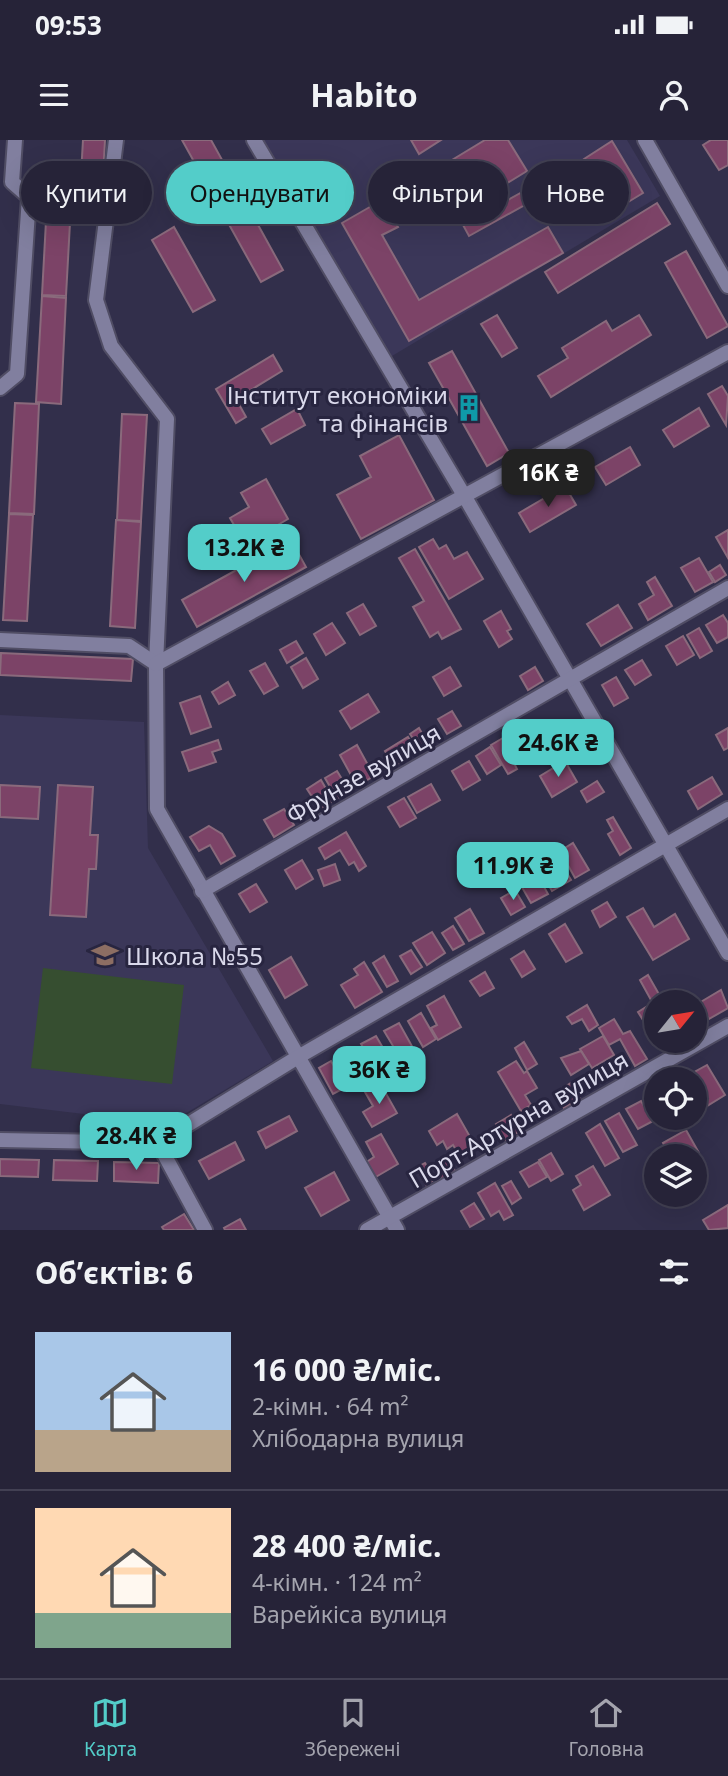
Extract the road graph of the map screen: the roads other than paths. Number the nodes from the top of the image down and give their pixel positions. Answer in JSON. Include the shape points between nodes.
{"nodes":[{"id":1,"x":15,"y":140,"type":"edge"},
{"id":2,"x":116,"y":140,"type":"edge"},
{"id":3,"x":254,"y":140,"type":"edge"},
{"id":4,"x":645,"y":140,"type":"edge"},
{"id":5,"x":728,"y":286,"type":"edge"},
{"id":6,"x":728,"y":352,"type":"edge"},
{"id":7,"x":0,"y":388,"type":"edge"},
{"id":8,"x":465,"y":497,"type":"junction"},
{"id":9,"x":728,"y":588,"type":"edge"},
{"id":10,"x":0,"y":639,"type":"edge"},
{"id":11,"x":156,"y":664,"type":"junction"},
{"id":12,"x":571,"y":680,"type":"junction"},
{"id":13,"x":728,"y":809,"type":"edge"},
{"id":14,"x":666,"y":846,"type":"junction"},
{"id":15,"x":202,"y":891,"type":"junction"},
{"id":16,"x":728,"y":953,"type":"edge"},
{"id":17,"x":728,"y":1027,"type":"edge"},
{"id":18,"x":298,"y":1058,"type":"junction"},
{"id":19,"x":0,"y":1140,"type":"edge"},
{"id":20,"x":158,"y":1143,"type":"junction"},
{"id":21,"x":393,"y":1224,"type":"edge"},
{"id":22,"x":205,"y":1230,"type":"edge"},
{"id":23,"x":367,"y":1230,"type":"edge"}],
"edges":[{"from":1,"to":7,"type":"street","via":[[12,182],[29,197],[17,374]]},
{"from":2,"to":11,"type":"street","via":[[96,300],[111,346],[167,419]]},
{"from":3,"to":8,"type":"street"},
{"from":4,"to":5,"type":"street"},
{"from":6,"to":8,"type":"street"},
{"from":8,"to":11,"type":"street"},
{"from":8,"to":12,"type":"street"},
{"from":9,"to":12,"type":"street","name":"Фрунзе вулиця"},
{"from":10,"to":11,"type":"street","via":[[129,646]]},
{"from":11,"to":15,"type":"street","via":[[157,809]]},
{"from":12,"to":14,"type":"street"},
{"from":12,"to":15,"type":"street","name":"Фрунзе вулиця"},
{"from":13,"to":14,"type":"street"},
{"from":14,"to":16,"type":"street"},
{"from":14,"to":18,"type":"street"},
{"from":15,"to":18,"type":"street"},
{"from":17,"to":21,"type":"street","name":"Порт-Артурна вулиця"},
{"from":18,"to":20,"type":"street"},
{"from":18,"to":21,"type":"street"},
{"from":19,"to":20,"type":"street"},
{"from":20,"to":22,"type":"street"},
{"from":21,"to":23,"type":"street","name":"Порт-Артурна вулиця"}]}
